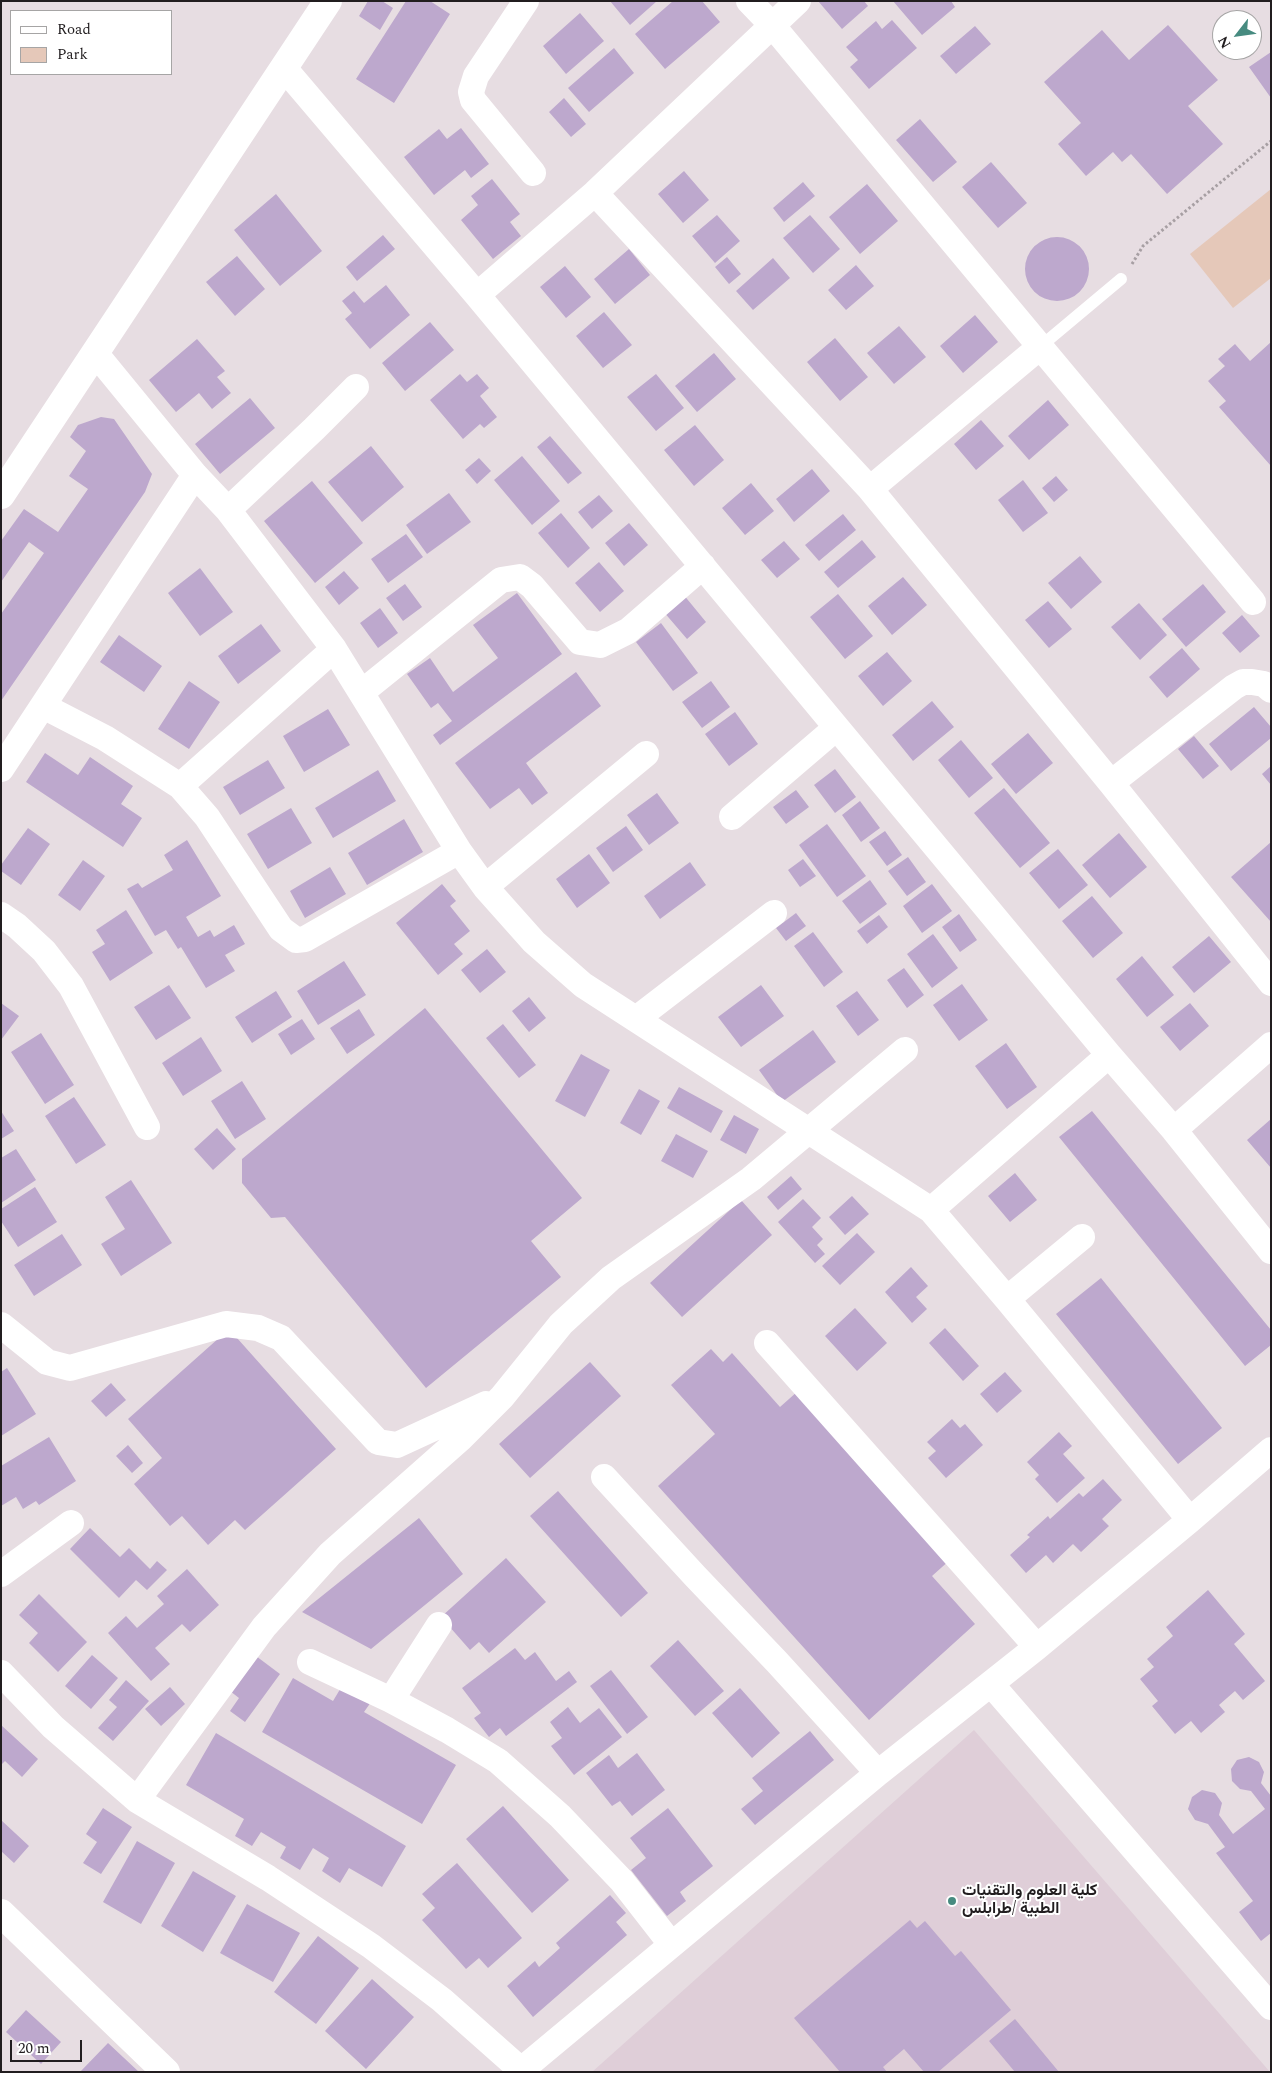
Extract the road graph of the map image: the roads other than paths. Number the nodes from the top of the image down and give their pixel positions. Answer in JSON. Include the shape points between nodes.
{"nodes":[{"id":1,"x":328,"y":1,"type":"edge"},
{"id":2,"x":526,"y":1,"type":"edge"},
{"id":3,"x":749,"y":1,"type":"edge"},
{"id":4,"x":798,"y":1,"type":"edge"},
{"id":5,"x":772,"y":25,"type":"junction"},
{"id":6,"x":284,"y":68,"type":"junction"},
{"id":7,"x":533,"y":173,"type":"dead end"},
{"id":8,"x":595,"y":193,"type":"junction"},
{"id":9,"x":1121,"y":279,"type":"road end"},
{"id":10,"x":478,"y":296,"type":"junction"},
{"id":11,"x":1041,"y":346,"type":"junction"},
{"id":12,"x":96,"y":354,"type":"junction"},
{"id":13,"x":356,"y":387,"type":"dead end"},
{"id":14,"x":195,"y":475,"type":"junction"},
{"id":15,"x":870,"y":489,"type":"junction"},
{"id":16,"x":1,"y":495,"type":"edge"},
{"id":17,"x":228,"y":510,"type":"junction"},
{"id":18,"x":703,"y":566,"type":"junction"},
{"id":19,"x":1253,"y":602,"type":"dead end"},
{"id":20,"x":334,"y":649,"type":"junction"},
{"id":21,"x":1271,"y":690,"type":"edge"},
{"id":22,"x":362,"y":692,"type":"junction"},
{"id":23,"x":43,"y":706,"type":"junction"},
{"id":24,"x":836,"y":728,"type":"junction"},
{"id":25,"x":646,"y":754,"type":"dead end"},
{"id":26,"x":1,"y":769,"type":"edge"},
{"id":27,"x":1111,"y":783,"type":"junction"},
{"id":28,"x":180,"y":786,"type":"junction"},
{"id":29,"x":732,"y":817,"type":"dead end"},
{"id":30,"x":459,"y":851,"type":"junction"},
{"id":31,"x":485,"y":887,"type":"junction"},
{"id":32,"x":774,"y":913,"type":"dead end"},
{"id":33,"x":1,"y":915,"type":"edge"},
{"id":34,"x":1271,"y":983,"type":"edge"},
{"id":35,"x":636,"y":1019,"type":"junction"},
{"id":36,"x":1271,"y":1045,"type":"edge"},
{"id":37,"x":905,"y":1050,"type":"dead end"},
{"id":38,"x":1109,"y":1055,"type":"junction"},
{"id":39,"x":147,"y":1128,"type":"dead end"},
{"id":40,"x":1174,"y":1130,"type":"junction"},
{"id":41,"x":809,"y":1132,"type":"junction"},
{"id":42,"x":931,"y":1210,"type":"junction"},
{"id":43,"x":1082,"y":1236,"type":"dead end"},
{"id":44,"x":1271,"y":1250,"type":"edge"},
{"id":45,"x":1007,"y":1299,"type":"junction"},
{"id":46,"x":1,"y":1325,"type":"edge"},
{"id":47,"x":766,"y":1343,"type":"dead end"},
{"id":48,"x":502,"y":1396,"type":"junction"},
{"id":49,"x":1271,"y":1450,"type":"edge"},
{"id":50,"x":604,"y":1477,"type":"dead end"},
{"id":51,"x":1190,"y":1520,"type":"junction"},
{"id":52,"x":71,"y":1523,"type":"dead end"},
{"id":53,"x":1,"y":1574,"type":"edge"},
{"id":54,"x":439,"y":1625,"type":"dead end"},
{"id":55,"x":1037,"y":1647,"type":"junction"},
{"id":56,"x":310,"y":1662,"type":"dead end"},
{"id":57,"x":1,"y":1673,"type":"edge"},
{"id":58,"x":990,"y":1684,"type":"junction"},
{"id":59,"x":391,"y":1700,"type":"junction"},
{"id":60,"x":878,"y":1773,"type":"junction"},
{"id":61,"x":137,"y":1800,"type":"junction"},
{"id":62,"x":1,"y":1913,"type":"edge"},
{"id":63,"x":671,"y":1944,"type":"junction"},
{"id":64,"x":1271,"y":2007,"type":"edge"},
{"id":65,"x":520,"y":2071,"type":"edge"},
{"id":66,"x":166,"y":2072,"type":"edge"}],
"edges":[{"from":1,"to":6,"type":"street"},
{"from":2,"to":7,"type":"street","via":[[476,76],[471,92],[473,100]]},
{"from":3,"to":5,"type":"street"},
{"from":4,"to":5,"type":"street"},
{"from":5,"to":8,"type":"street"},
{"from":5,"to":11,"type":"street"},
{"from":6,"to":10,"type":"street"},
{"from":6,"to":12,"type":"street"},
{"from":8,"to":10,"type":"street"},
{"from":8,"to":15,"type":"street"},
{"from":9,"to":11,"type":"lane"},
{"from":10,"to":18,"type":"street"},
{"from":11,"to":15,"type":"street"},
{"from":11,"to":19,"type":"street"},
{"from":12,"to":14,"type":"street"},
{"from":12,"to":16,"type":"street"},
{"from":13,"to":17,"type":"street"},
{"from":14,"to":17,"type":"street"},
{"from":14,"to":23,"type":"street"},
{"from":15,"to":27,"type":"street"},
{"from":17,"to":20,"type":"street"},
{"from":18,"to":22,"type":"street","via":[[628,632],[600,645],[580,642],[532,586],[520,577],[501,580]]},
{"from":18,"to":24,"type":"street"},
{"from":20,"to":22,"type":"street"},
{"from":20,"to":28,"type":"street"},
{"from":21,"to":27,"type":"street","via":[[1264,684],[1242,682]]},
{"from":22,"to":30,"type":"street"},
{"from":23,"to":26,"type":"street"},
{"from":23,"to":28,"type":"street","via":[[105,738]]},
{"from":24,"to":29,"type":"street"},
{"from":24,"to":38,"type":"street"},
{"from":25,"to":31,"type":"street"},
{"from":27,"to":34,"type":"street"},
{"from":28,"to":30,"type":"street","via":[[207,817],[281,930],[296,940],[305,939]]},
{"from":30,"to":31,"type":"street"},
{"from":31,"to":35,"type":"street","via":[[534,942],[583,985]]},
{"from":32,"to":35,"type":"street"},
{"from":33,"to":39,"type":"street","via":[[44,951],[70,986]]},
{"from":35,"to":41,"type":"street"},
{"from":36,"to":40,"type":"street"},
{"from":37,"to":41,"type":"street"},
{"from":38,"to":40,"type":"street"},
{"from":38,"to":42,"type":"street"},
{"from":40,"to":44,"type":"street"},
{"from":41,"to":42,"type":"street"},
{"from":41,"to":48,"type":"street","via":[[751,1179],[611,1278],[561,1324]]},
{"from":42,"to":45,"type":"street"},
{"from":43,"to":45,"type":"street"},
{"from":45,"to":51,"type":"street"},
{"from":46,"to":48,"type":"street","via":[[47,1362],[70,1368],[226,1324],[258,1328],[280,1338],[378,1442],[397,1445]]},
{"from":47,"to":55,"type":"street"},
{"from":48,"to":61,"type":"street","via":[[460,1439],[330,1554],[264,1627]]},
{"from":49,"to":51,"type":"street"},
{"from":50,"to":60,"type":"street"},
{"from":51,"to":55,"type":"street"},
{"from":52,"to":53,"type":"street"},
{"from":54,"to":59,"type":"street"},
{"from":55,"to":58,"type":"street"},
{"from":56,"to":59,"type":"street"},
{"from":57,"to":61,"type":"street","via":[[53,1727]]},
{"from":58,"to":60,"type":"street"},
{"from":58,"to":64,"type":"street"},
{"from":59,"to":63,"type":"street","via":[[498,1761],[526,1785],[622,1881]]},
{"from":60,"to":63,"type":"street"},
{"from":61,"to":65,"type":"street","via":[[268,1878],[371,1946],[442,2000]]},
{"from":62,"to":66,"type":"street"},
{"from":63,"to":65,"type":"street"}]}
